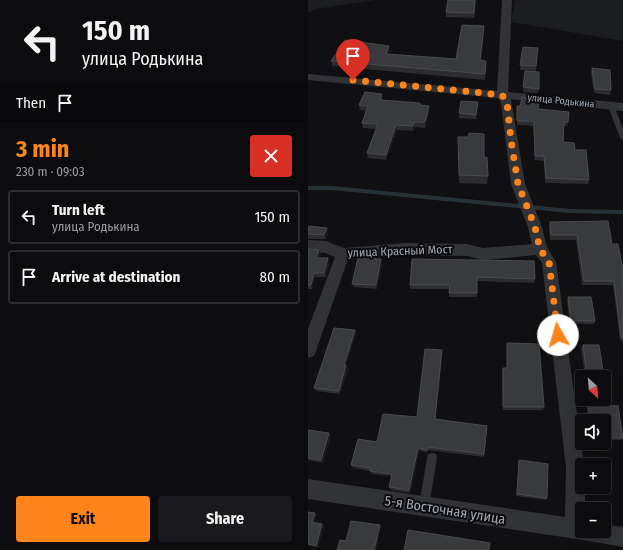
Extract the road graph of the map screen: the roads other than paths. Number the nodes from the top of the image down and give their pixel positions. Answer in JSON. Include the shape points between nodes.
{"nodes":[{"id":1,"x":507,"y":0,"type":"edge"},
{"id":2,"x":308,"y":77,"type":"edge"},
{"id":3,"x":502,"y":95,"type":"junction"},
{"id":4,"x":611,"y":106,"type":"junction"},
{"id":5,"x":623,"y":107,"type":"edge"},
{"id":6,"x":623,"y":138,"type":"edge"},
{"id":7,"x":308,"y":246,"type":"edge"},
{"id":8,"x":540,"y":249,"type":"junction"},
{"id":9,"x":343,"y":254,"type":"junction"},
{"id":10,"x":308,"y":351,"type":"edge"},
{"id":11,"x":432,"y":458,"type":"dead end"},
{"id":12,"x":308,"y":489,"type":"edge"},
{"id":13,"x":578,"y":502,"type":"edge"},
{"id":14,"x":424,"y":506,"type":"junction"},
{"id":15,"x":575,"y":529,"type":"edge"},
{"id":16,"x":611,"y":534,"type":"edge"},
{"id":17,"x":623,"y":536,"type":"edge"}],
"edges":[{"from":1,"to":3,"type":"street"},
{"from":2,"to":3,"type":"street","name":"улица Родькина"},
{"from":3,"to":4,"type":"street","name":"улица Родькина"},
{"from":3,"to":8,"type":"street","via":[[507,102],[518,184],[535,227]]},
{"from":4,"to":5,"type":"street","name":"улица Родькина"},
{"from":4,"to":6,"type":"lane"},
{"from":7,"to":9,"type":"street","name":"улица Красный Мост","via":[[326,247]]},
{"from":8,"to":9,"type":"street","name":"улица Красный Мост","via":[[483,254],[467,250],[405,249]]},
{"from":8,"to":13,"type":"street","via":[[549,262]]},
{"from":9,"to":10,"type":"street"},
{"from":11,"to":14,"type":"lane"},
{"from":12,"to":14,"type":"street","name":"5-я Восточная улица"},
{"from":14,"to":15,"type":"street","name":"5-я Восточная улица"},
{"from":16,"to":17,"type":"street","name":"5-я Восточная улица"}]}
